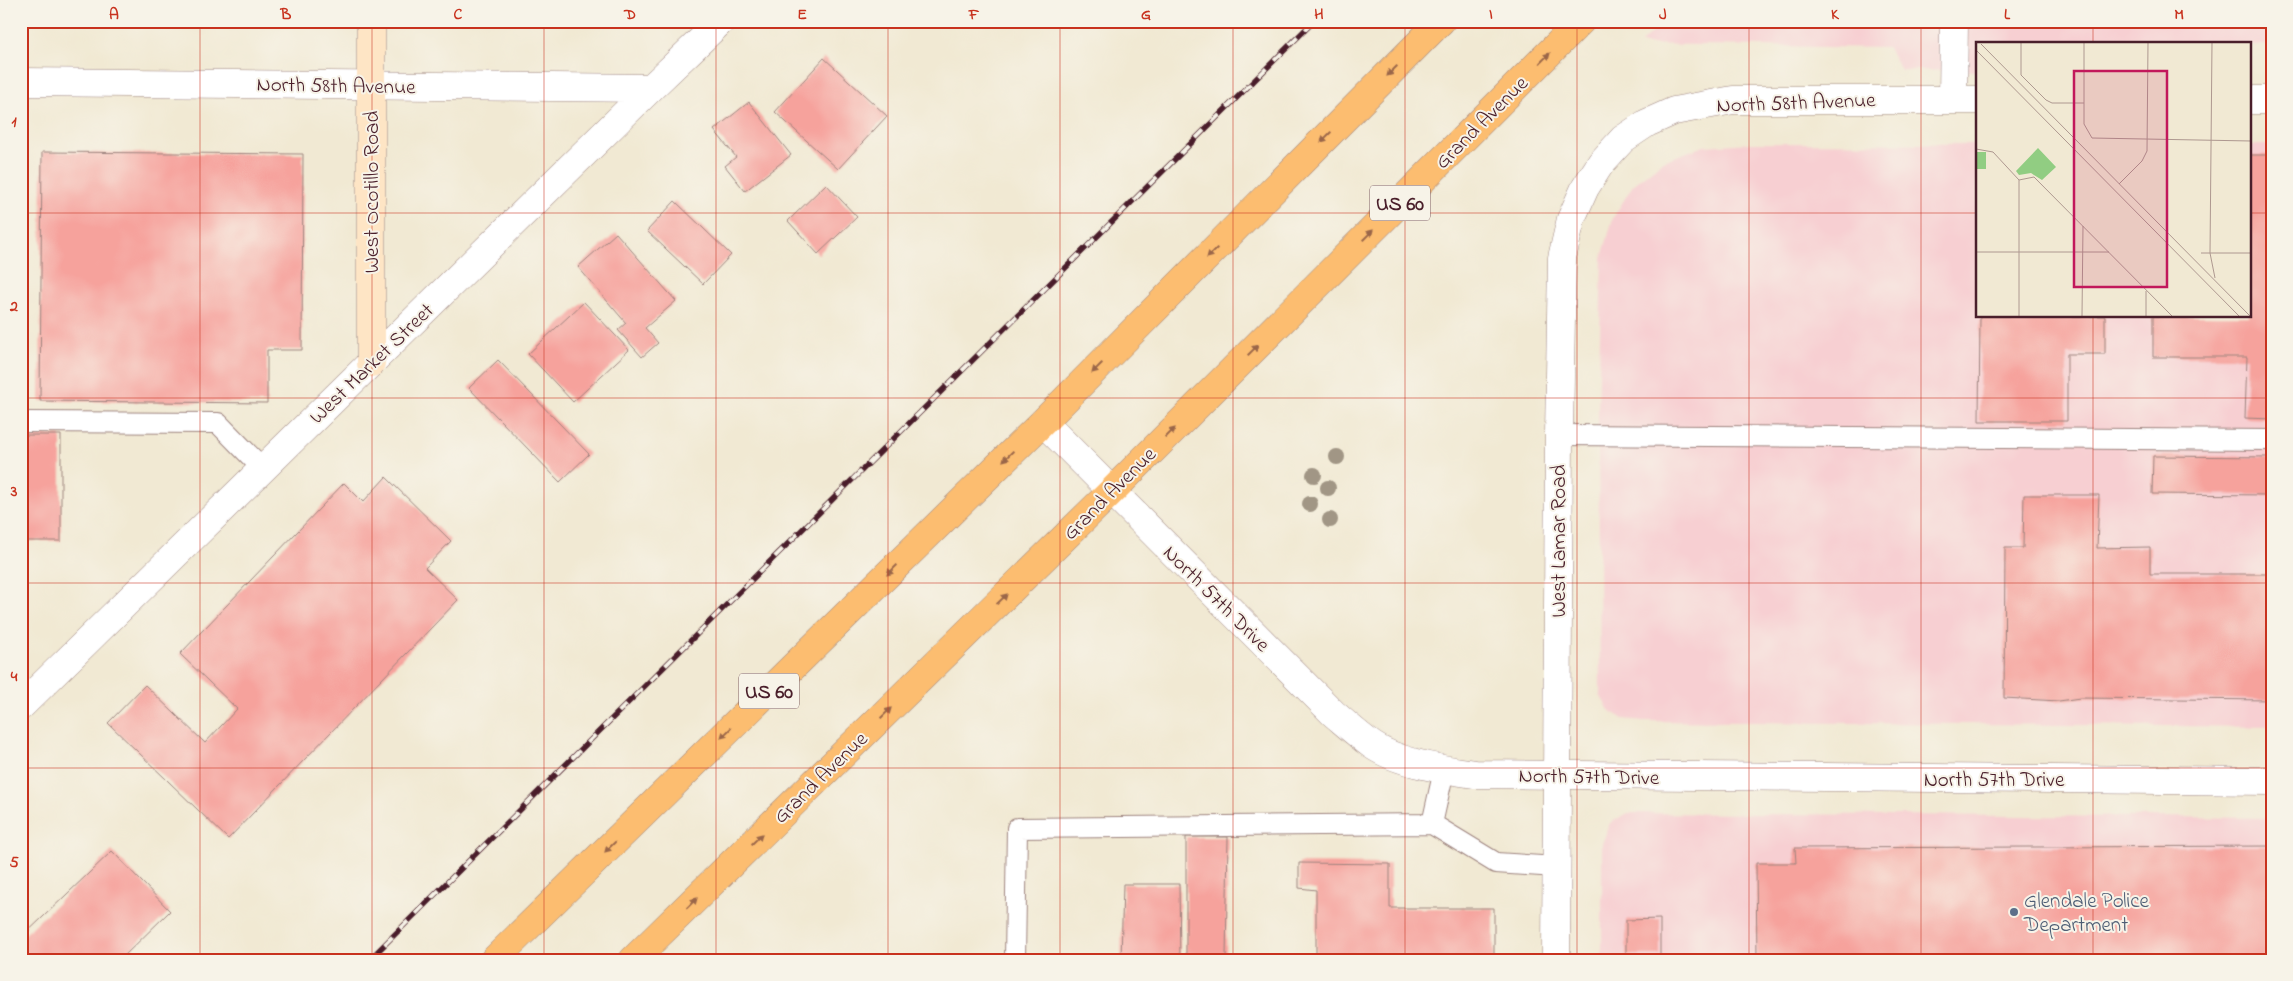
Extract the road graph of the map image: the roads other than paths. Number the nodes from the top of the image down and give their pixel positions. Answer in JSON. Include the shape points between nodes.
{"nodes":[{"id":1,"x":371,"y":21,"type":"edge"},
{"id":2,"x":721,"y":21,"type":"edge"},
{"id":3,"x":1441,"y":21,"type":"edge"},
{"id":4,"x":1581,"y":21,"type":"edge"},
{"id":5,"x":1954,"y":21,"type":"edge"},
{"id":6,"x":21,"y":82,"type":"edge"},
{"id":7,"x":371,"y":86,"type":"junction"},
{"id":8,"x":651,"y":88,"type":"junction"},
{"id":9,"x":1965,"y":100,"type":"edge"},
{"id":10,"x":2250,"y":100,"type":"edge"},
{"id":11,"x":2272,"y":100,"type":"edge"},
{"id":12,"x":1623,"y":139,"type":"joint"},
{"id":13,"x":370,"y":363,"type":"junction"},
{"id":14,"x":21,"y":422,"type":"edge"},
{"id":15,"x":1043,"y":422,"type":"junction"},
{"id":16,"x":1559,"y":435,"type":"junction"},
{"id":17,"x":2272,"y":440,"type":"edge"},
{"id":18,"x":263,"y":469,"type":"junction"},
{"id":19,"x":1111,"y":492,"type":"junction"},
{"id":20,"x":21,"y":706,"type":"edge"},
{"id":21,"x":1444,"y":770,"type":"junction"},
{"id":22,"x":1558,"y":775,"type":"junction"},
{"id":23,"x":2272,"y":781,"type":"edge"},
{"id":24,"x":1432,"y":824,"type":"junction"},
{"id":25,"x":1557,"y":867,"type":"junction"},
{"id":26,"x":494,"y":960,"type":"edge"},
{"id":27,"x":632,"y":960,"type":"edge"},
{"id":28,"x":1015,"y":960,"type":"edge"},
{"id":29,"x":1556,"y":960,"type":"edge"}],
"edges":[{"from":1,"to":7,"type":"street","name":"West Ocotillo Road"},
{"from":2,"to":8,"type":"street","name":"West Market Street"},
{"from":3,"to":15,"type":"highway","number":"US 60","one_way":true},
{"from":19,"to":4,"type":"highway","name":"Grand Avenue","number":"US 60","one_way":true},
{"from":5,"to":9,"type":"street"},
{"from":6,"to":7,"type":"street","name":"North 58th Avenue"},
{"from":7,"to":8,"type":"street","name":"North 58th Avenue"},
{"from":7,"to":13,"type":"street","name":"West Ocotillo Road"},
{"from":8,"to":13,"type":"street","name":"West Market Street"},
{"from":9,"to":12,"type":"street","name":"North 58th Avenue","via":[[1732,100],[1674,111]]},
{"from":10,"to":11,"type":"street"},
{"from":12,"to":16,"type":"street","name":"West Lamar Road","via":[[1601,163],[1570,219],[1562,258]]},
{"from":13,"to":18,"type":"street","name":"West Market Street"},
{"from":14,"to":18,"type":"lane","via":[[218,423]]},
{"from":15,"to":19,"type":"street","name":"North 57th Drive"},
{"from":15,"to":26,"type":"highway","number":"US 60","one_way":true},
{"from":16,"to":17,"type":"lane"},
{"from":16,"to":22,"type":"street","name":"West Lamar Road"},
{"from":18,"to":20,"type":"street","name":"West Market Street"},
{"from":19,"to":21,"type":"street","name":"North 57th Drive","via":[[1333,713],[1373,746]]},
{"from":27,"to":19,"type":"highway","name":"Grand Avenue","number":"US 60","one_way":true},
{"from":21,"to":22,"type":"street","name":"North 57th Drive","via":[[1475,774]]},
{"from":21,"to":24,"type":"lane"},
{"from":22,"to":23,"type":"street","name":"North 57th Drive"},
{"from":22,"to":25,"type":"street","name":"West Lamar Road"},
{"from":24,"to":25,"type":"lane","via":[[1496,863]]},
{"from":24,"to":28,"type":"lane","via":[[1017,828]]},
{"from":25,"to":29,"type":"street","name":"West Lamar Road"}]}
